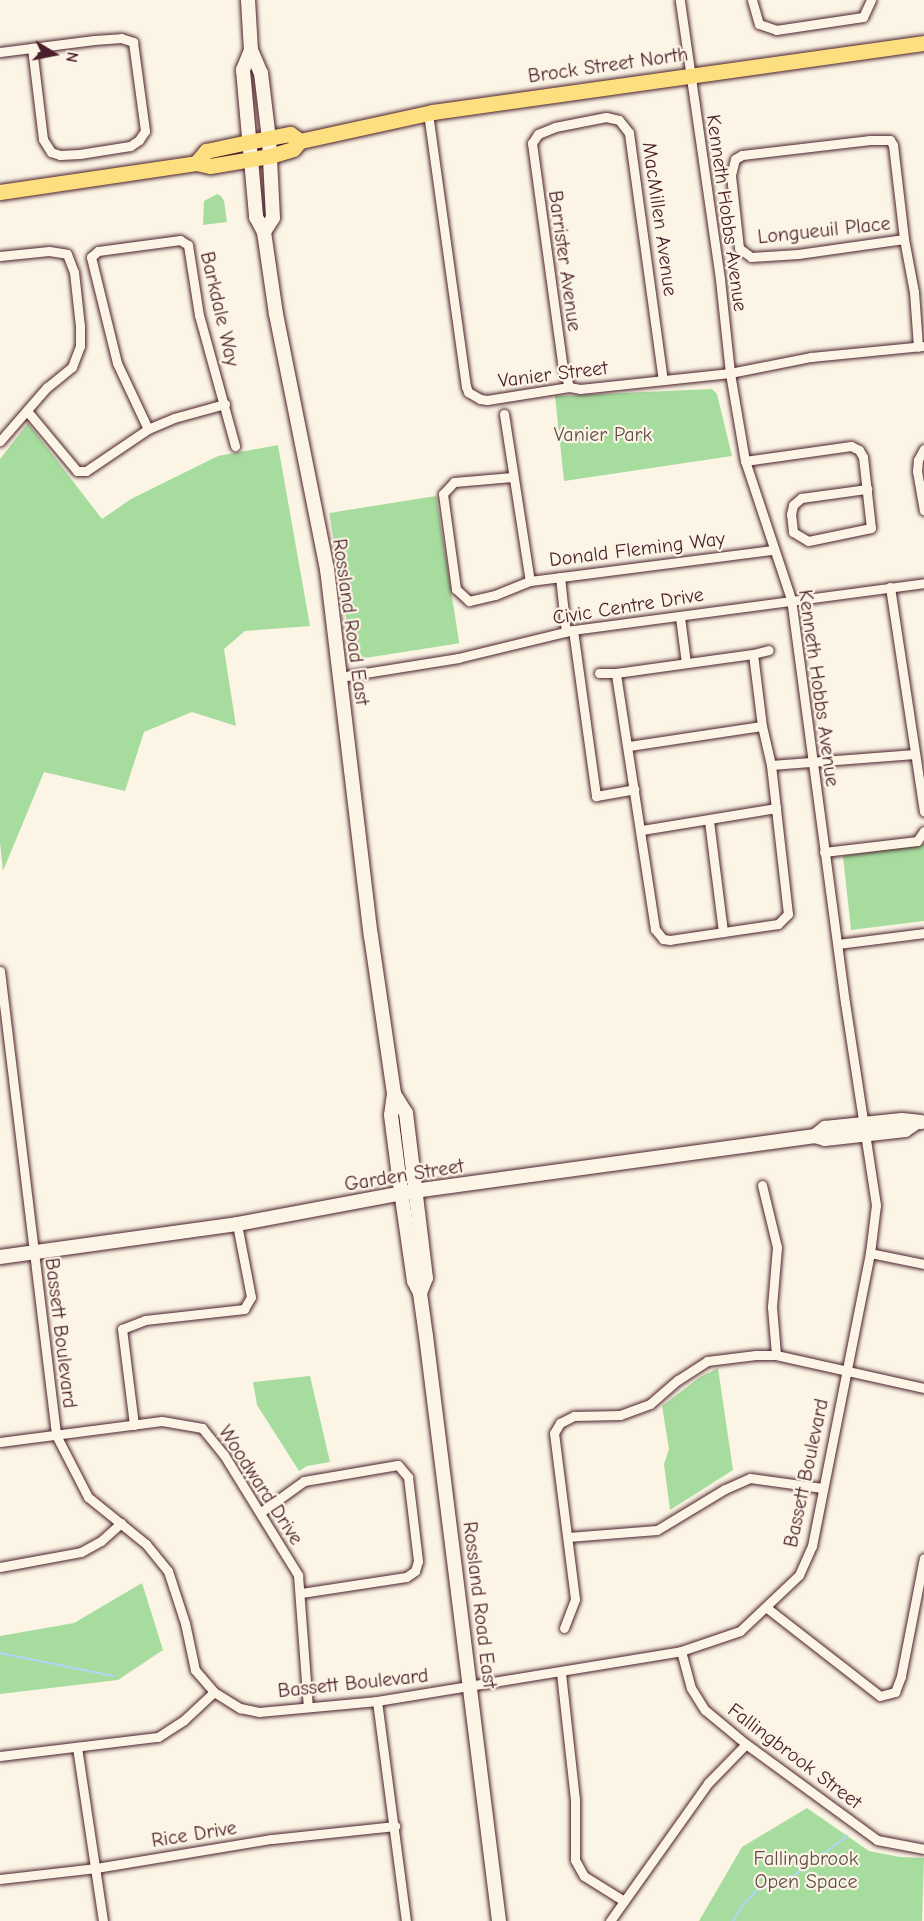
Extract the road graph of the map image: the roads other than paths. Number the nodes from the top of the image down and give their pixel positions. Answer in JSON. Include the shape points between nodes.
{"nodes":[{"id":1,"x":248,"y":0,"type":"edge"},
{"id":2,"x":680,"y":0,"type":"edge"},
{"id":3,"x":752,"y":0,"type":"edge"},
{"id":4,"x":871,"y":0,"type":"edge"},
{"id":5,"x":924,"y":43,"type":"edge"},
{"id":6,"x":32,"y":48,"type":"junction"},
{"id":7,"x":251,"y":50,"type":"junction"},
{"id":8,"x":0,"y":52,"type":"edge"},
{"id":9,"x":690,"y":74,"type":"junction"},
{"id":10,"x":428,"y":113,"type":"junction"},
{"id":11,"x":533,"y":138,"type":"joint"},
{"id":12,"x":269,"y":139,"type":"junction"},
{"id":13,"x":300,"y":141,"type":"junction"},
{"id":14,"x":248,"y":142,"type":"junction"},
{"id":15,"x":270,"y":156,"type":"junction"},
{"id":16,"x":250,"y":159,"type":"junction"},
{"id":17,"x":196,"y":163,"type":"junction"},
{"id":18,"x":0,"y":192,"type":"edge"},
{"id":19,"x":264,"y":232,"type":"junction"},
{"id":20,"x":904,"y":239,"type":"junction"},
{"id":21,"x":0,"y":256,"type":"edge"},
{"id":22,"x":921,"y":347,"type":"edge"},
{"id":23,"x":730,"y":373,"type":"junction"},
{"id":24,"x":663,"y":380,"type":"junction"},
{"id":25,"x":569,"y":387,"type":"junction"},
{"id":26,"x":225,"y":404,"type":"junction"},
{"id":27,"x":27,"y":411,"type":"junction"},
{"id":28,"x":504,"y":414,"type":"dead end"},
{"id":29,"x":148,"y":429,"type":"junction"},
{"id":30,"x":0,"y":441,"type":"edge"},
{"id":31,"x":235,"y":446,"type":"dead end"},
{"id":32,"x":924,"y":449,"type":"edge"},
{"id":33,"x":745,"y":461,"type":"junction"},
{"id":34,"x":512,"y":477,"type":"junction"},
{"id":35,"x":867,"y":489,"type":"junction"},
{"id":36,"x":924,"y":510,"type":"edge"},
{"id":37,"x":773,"y":550,"type":"junction"},
{"id":38,"x":560,"y":578,"type":"junction"},
{"id":39,"x":530,"y":581,"type":"junction"},
{"id":40,"x":924,"y":583,"type":"edge"},
{"id":41,"x":890,"y":587,"type":"junction"},
{"id":42,"x":790,"y":599,"type":"junction"},
{"id":43,"x":680,"y":616,"type":"junction"},
{"id":44,"x":569,"y":631,"type":"junction"},
{"id":45,"x":769,"y":650,"type":"dead end"},
{"id":46,"x":753,"y":654,"type":"junction"},
{"id":47,"x":686,"y":663,"type":"junction"},
{"id":48,"x":599,"y":673,"type":"dead end"},
{"id":49,"x":616,"y":673,"type":"junction"},
{"id":50,"x":340,"y":677,"type":"junction"},
{"id":51,"x":762,"y":726,"type":"junction"},
{"id":52,"x":629,"y":746,"type":"junction"},
{"id":53,"x":915,"y":754,"type":"junction"},
{"id":54,"x":812,"y":764,"type":"junction"},
{"id":55,"x":771,"y":765,"type":"junction"},
{"id":56,"x":634,"y":789,"type":"junction"},
{"id":57,"x":776,"y":808,"type":"junction"},
{"id":58,"x":924,"y":811,"type":"edge"},
{"id":59,"x":709,"y":821,"type":"junction"},
{"id":60,"x":642,"y":830,"type":"junction"},
{"id":61,"x":924,"y":831,"type":"edge"},
{"id":62,"x":825,"y":852,"type":"junction"},
{"id":63,"x":723,"y":932,"type":"junction"},
{"id":64,"x":924,"y":933,"type":"edge"},
{"id":65,"x":838,"y":944,"type":"junction"},
{"id":66,"x":0,"y":971,"type":"edge"},
{"id":67,"x":11,"y":1047,"type":"junction"},
{"id":68,"x":0,"y":1049,"type":"edge"},
{"id":69,"x":920,"y":1122,"type":"edge"},
{"id":70,"x":864,"y":1130,"type":"junction"},
{"id":71,"x":762,"y":1185,"type":"dead end"},
{"id":72,"x":408,"y":1192,"type":"junction"},
{"id":73,"x":237,"y":1224,"type":"junction"},
{"id":74,"x":32,"y":1253,"type":"junction"},
{"id":75,"x":870,"y":1253,"type":"junction"},
{"id":76,"x":0,"y":1257,"type":"edge"},
{"id":77,"x":924,"y":1264,"type":"edge"},
{"id":78,"x":776,"y":1355,"type":"junction"},
{"id":79,"x":846,"y":1370,"type":"junction"},
{"id":80,"x":924,"y":1388,"type":"edge"},
{"id":81,"x":134,"y":1425,"type":"junction"},
{"id":82,"x":56,"y":1435,"type":"junction"},
{"id":83,"x":0,"y":1442,"type":"edge"},
{"id":84,"x":822,"y":1488,"type":"junction"},
{"id":85,"x":261,"y":1512,"type":"junction"},
{"id":86,"x":121,"y":1523,"type":"junction"},
{"id":87,"x":568,"y":1537,"type":"junction"},
{"id":88,"x":924,"y":1558,"type":"edge"},
{"id":89,"x":0,"y":1567,"type":"edge"},
{"id":90,"x":301,"y":1593,"type":"junction"},
{"id":91,"x":768,"y":1608,"type":"junction"},
{"id":92,"x":564,"y":1628,"type":"dead end"},
{"id":93,"x":681,"y":1651,"type":"junction"},
{"id":94,"x":561,"y":1673,"type":"junction"},
{"id":95,"x":471,"y":1688,"type":"junction"},
{"id":96,"x":214,"y":1692,"type":"junction"},
{"id":97,"x":377,"y":1701,"type":"junction"},
{"id":98,"x":308,"y":1707,"type":"junction"},
{"id":99,"x":747,"y":1744,"type":"junction"},
{"id":100,"x":77,"y":1747,"type":"junction"},
{"id":101,"x":0,"y":1756,"type":"edge"},
{"id":102,"x":395,"y":1826,"type":"junction"},
{"id":103,"x":924,"y":1849,"type":"edge"},
{"id":104,"x":96,"y":1868,"type":"junction"},
{"id":105,"x":0,"y":1879,"type":"edge"},
{"id":106,"x":624,"y":1901,"type":"junction"},
{"id":107,"x":103,"y":1921,"type":"edge"},
{"id":108,"x":406,"y":1921,"type":"edge"},
{"id":109,"x":499,"y":1921,"type":"edge"},
{"id":110,"x":610,"y":1921,"type":"edge"}],
"edges":[{"from":1,"to":7,"type":"main road"},
{"from":2,"to":9,"type":"street","name":"Kenneth Hobbs Avenue"},
{"from":3,"to":4,"type":"street","via":[[759,24],[776,30],[863,17]]},
{"from":5,"to":9,"type":"main road","name":"Brock Street North"},
{"from":6,"to":6,"type":"street","via":[[112,39],[133,42],[144,131],[139,140],[130,146],[80,154],[51,152],[43,139]]},
{"from":6,"to":8,"type":"street"},
{"from":7,"to":12,"type":"main road","via":[[261,73]]},
{"from":7,"to":14,"type":"main road","name":"Rossland Road East","via":[[243,70]]},
{"from":9,"to":10,"type":"main road","name":"Brock Street North"},
{"from":9,"to":23,"type":"street","name":"Kenneth Hobbs Avenue"},
{"from":10,"to":13,"type":"main road","name":"Brock Street North"},
{"from":10,"to":25,"type":"street","name":"Vanier Street","via":[[468,392],[488,400]]},
{"from":11,"to":24,"type":"street","name":"MacMillen Avenue","via":[[555,127],[606,117],[619,120],[629,133]]},
{"from":11,"to":25,"type":"street","name":"Barrister Avenue","via":[[561,362]]},
{"from":12,"to":13,"type":"main road","name":"Brock Street North","via":[[290,134]]},
{"from":12,"to":14,"type":"main road","name":"Brock Street North"},
{"from":12,"to":15,"type":"main road"},
{"from":13,"to":15,"type":"main road","name":"Brock Street North","via":[[293,149]]},
{"from":14,"to":16,"type":"main road","name":"Rossland Road East"},
{"from":14,"to":17,"type":"main road","name":"Brock Street North","via":[[206,151]]},
{"from":15,"to":16,"type":"main road","name":"Brock Street North"},
{"from":15,"to":19,"type":"main road","via":[[273,219]]},
{"from":16,"to":17,"type":"main road","name":"Brock Street North","via":[[210,166]]},
{"from":16,"to":19,"type":"main road","name":"Rossland Road East","via":[[256,216]]},
{"from":17,"to":18,"type":"main road","name":"Brock Street North"},
{"from":19,"to":50,"type":"main road","name":"Rossland Road East","via":[[276,314],[327,569]]},
{"from":20,"to":20,"type":"street","name":"Longueuil Place","via":[[890,140],[742,155],[735,159],[731,175],[739,248],[751,257]]},
{"from":20,"to":22,"type":"street","name":"Longueuil Place"},
{"from":21,"to":27,"type":"street","via":[[49,251],[67,254],[74,272],[80,346],[72,367],[47,387]]},
{"from":22,"to":23,"type":"street","name":"Vanier Street","via":[[811,357]]},
{"from":23,"to":24,"type":"street","name":"Vanier Street"},
{"from":23,"to":33,"type":"street","name":"Kenneth Hobbs Avenue"},
{"from":24,"to":25,"type":"street","name":"Vanier Street"},
{"from":26,"to":29,"type":"street"},
{"from":26,"to":29,"type":"street","name":"Barkdale Way","via":[[199,315],[188,245],[180,240],[98,251],[91,256],[117,363]]},
{"from":26,"to":31,"type":"street","name":"Barkdale Way"},
{"from":27,"to":29,"type":"street","via":[[76,471],[86,471]]},
{"from":27,"to":30,"type":"street"},
{"from":28,"to":34,"type":"street","name":"Donald Fleming Way"},
{"from":32,"to":36,"type":"street","via":[[917,471]]},
{"from":33,"to":35,"type":"street","via":[[851,446],[863,457]]},
{"from":33,"to":37,"type":"street","name":"Kenneth Hobbs Avenue"},
{"from":34,"to":39,"type":"street","name":"Donald Fleming Way"},
{"from":34,"to":39,"type":"street","via":[[453,482],[443,494],[456,589],[469,601],[495,596]]},
{"from":35,"to":35,"type":"street","via":[[871,528],[808,541],[793,532],[793,505],[801,498]]},
{"from":37,"to":38,"type":"street","name":"Donald Fleming Way"},
{"from":37,"to":42,"type":"street","name":"Kenneth Hobbs Avenue"},
{"from":38,"to":39,"type":"street","name":"Donald Fleming Way"},
{"from":38,"to":44,"type":"street"},
{"from":40,"to":41,"type":"street","name":"Civic Centre Drive"},
{"from":41,"to":42,"type":"street","name":"Civic Centre Drive"},
{"from":41,"to":53,"type":"street"},
{"from":42,"to":43,"type":"street","name":"Civic Centre Drive"},
{"from":42,"to":54,"type":"street","name":"Kenneth Hobbs Avenue"},
{"from":43,"to":44,"type":"street","name":"Civic Centre Drive"},
{"from":43,"to":47,"type":"street"},
{"from":44,"to":50,"type":"street","name":"Civic Centre Drive","via":[[458,658]]},
{"from":44,"to":56,"type":"street","via":[[596,795]]},
{"from":45,"to":46,"type":"street"},
{"from":46,"to":47,"type":"street"},
{"from":46,"to":51,"type":"street"},
{"from":47,"to":49,"type":"street"},
{"from":48,"to":49,"type":"street"},
{"from":49,"to":52,"type":"street"},
{"from":50,"to":72,"type":"main road","name":"Rossland Road East","via":[[394,1094],[391,1114]]},
{"from":51,"to":52,"type":"street"},
{"from":51,"to":55,"type":"street"},
{"from":52,"to":56,"type":"street"},
{"from":53,"to":54,"type":"street"},
{"from":53,"to":58,"type":"street"},
{"from":54,"to":55,"type":"street"},
{"from":54,"to":62,"type":"street","name":"Kenneth Hobbs Avenue"},
{"from":55,"to":57,"type":"street"},
{"from":56,"to":60,"type":"street"},
{"from":57,"to":59,"type":"street"},
{"from":57,"to":63,"type":"street","via":[[788,914],[778,924]]},
{"from":59,"to":60,"type":"street"},
{"from":59,"to":63,"type":"street"},
{"from":60,"to":63,"type":"street","via":[[658,936],[670,940]]},
{"from":61,"to":62,"type":"street","via":[[917,841]]},
{"from":62,"to":65,"type":"street","name":"Kenneth Hobbs Avenue"},
{"from":64,"to":65,"type":"street"},
{"from":65,"to":70,"type":"street","name":"Kenneth Hobbs Avenue"},
{"from":66,"to":67,"type":"street","name":"Bassett Boulevard"},
{"from":67,"to":68,"type":"street"},
{"from":67,"to":74,"type":"street","name":"Bassett Boulevard"},
{"from":69,"to":70,"type":"main road","name":"Garden Street","via":[[905,1131]]},
{"from":70,"to":72,"type":"main road","name":"Garden Street","via":[[825,1139],[815,1136]]},
{"from":70,"to":75,"type":"street","name":"Bassett Boulevard","via":[[876,1205]]},
{"from":71,"to":78,"type":"street","via":[[777,1247],[772,1306]]},
{"from":72,"to":73,"type":"main road","name":"Garden Street"},
{"from":72,"to":95,"type":"main road","name":"Rossland Road East","via":[[414,1281],[420,1293]]},
{"from":73,"to":74,"type":"main road","name":"Garden Street"},
{"from":73,"to":81,"type":"street","via":[[251,1297],[244,1309],[145,1320],[122,1329]]},
{"from":74,"to":76,"type":"main road","name":"Garden Street"},
{"from":74,"to":82,"type":"street","name":"Bassett Boulevard"},
{"from":75,"to":77,"type":"street"},
{"from":75,"to":79,"type":"street","name":"Bassett Boulevard"},
{"from":78,"to":79,"type":"street"},
{"from":78,"to":87,"type":"street","via":[[707,1360],[650,1404],[620,1415],[574,1416],[560,1423],[554,1433]]},
{"from":79,"to":80,"type":"street"},
{"from":79,"to":84,"type":"street","name":"Bassett Boulevard"},
{"from":81,"to":82,"type":"street","name":"Woodward Drive"},
{"from":81,"to":85,"type":"street","name":"Woodward Drive","via":[[162,1421],[202,1428]]},
{"from":82,"to":83,"type":"street","name":"Woodward Drive"},
{"from":82,"to":86,"type":"street","name":"Bassett Boulevard","via":[[88,1497]]},
{"from":84,"to":87,"type":"street","via":[[750,1478],[724,1489],[657,1530]]},
{"from":84,"to":91,"type":"street","name":"Bassett Boulevard","via":[[812,1546],[799,1575]]},
{"from":85,"to":90,"type":"street","name":"Woodward Drive","via":[[298,1575]]},
{"from":85,"to":90,"type":"street","via":[[304,1481],[398,1465],[408,1477],[416,1571],[406,1578]]},
{"from":86,"to":89,"type":"street","via":[[81,1552]]},
{"from":86,"to":96,"type":"street","name":"Bassett Boulevard","via":[[146,1544],[168,1571],[195,1670]]},
{"from":87,"to":92,"type":"street","via":[[575,1599]]},
{"from":88,"to":91,"type":"street","via":[[895,1692],[880,1696]]},
{"from":90,"to":98,"type":"street","name":"Woodward Drive"},
{"from":91,"to":93,"type":"street","name":"Bassett Boulevard","via":[[740,1631]]},
{"from":93,"to":94,"type":"street","name":"Bassett Boulevard"},
{"from":93,"to":99,"type":"street","name":"Fallingbrook Street","via":[[691,1689],[705,1710]]},
{"from":94,"to":95,"type":"street","name":"Bassett Boulevard"},
{"from":94,"to":106,"type":"street","via":[[575,1799],[575,1860],[584,1876]]},
{"from":95,"to":97,"type":"street","name":"Bassett Boulevard"},
{"from":95,"to":109,"type":"main road","name":"Rossland Road East"},
{"from":96,"to":98,"type":"street","name":"Bassett Boulevard","via":[[240,1708],[259,1712]]},
{"from":96,"to":100,"type":"street","via":[[184,1720],[158,1737]]},
{"from":97,"to":98,"type":"street","name":"Bassett Boulevard"},
{"from":97,"to":102,"type":"street"},
{"from":99,"to":103,"type":"street","name":"Fallingbrook Street","via":[[877,1840]]},
{"from":99,"to":106,"type":"street","via":[[708,1783]]},
{"from":100,"to":101,"type":"street"},
{"from":100,"to":104,"type":"street"},
{"from":102,"to":104,"type":"street","name":"Rice Drive","via":[[273,1839]]},
{"from":102,"to":108,"type":"street"},
{"from":104,"to":105,"type":"street","name":"Rice Drive"},
{"from":104,"to":107,"type":"street"},
{"from":106,"to":110,"type":"street"}]}
